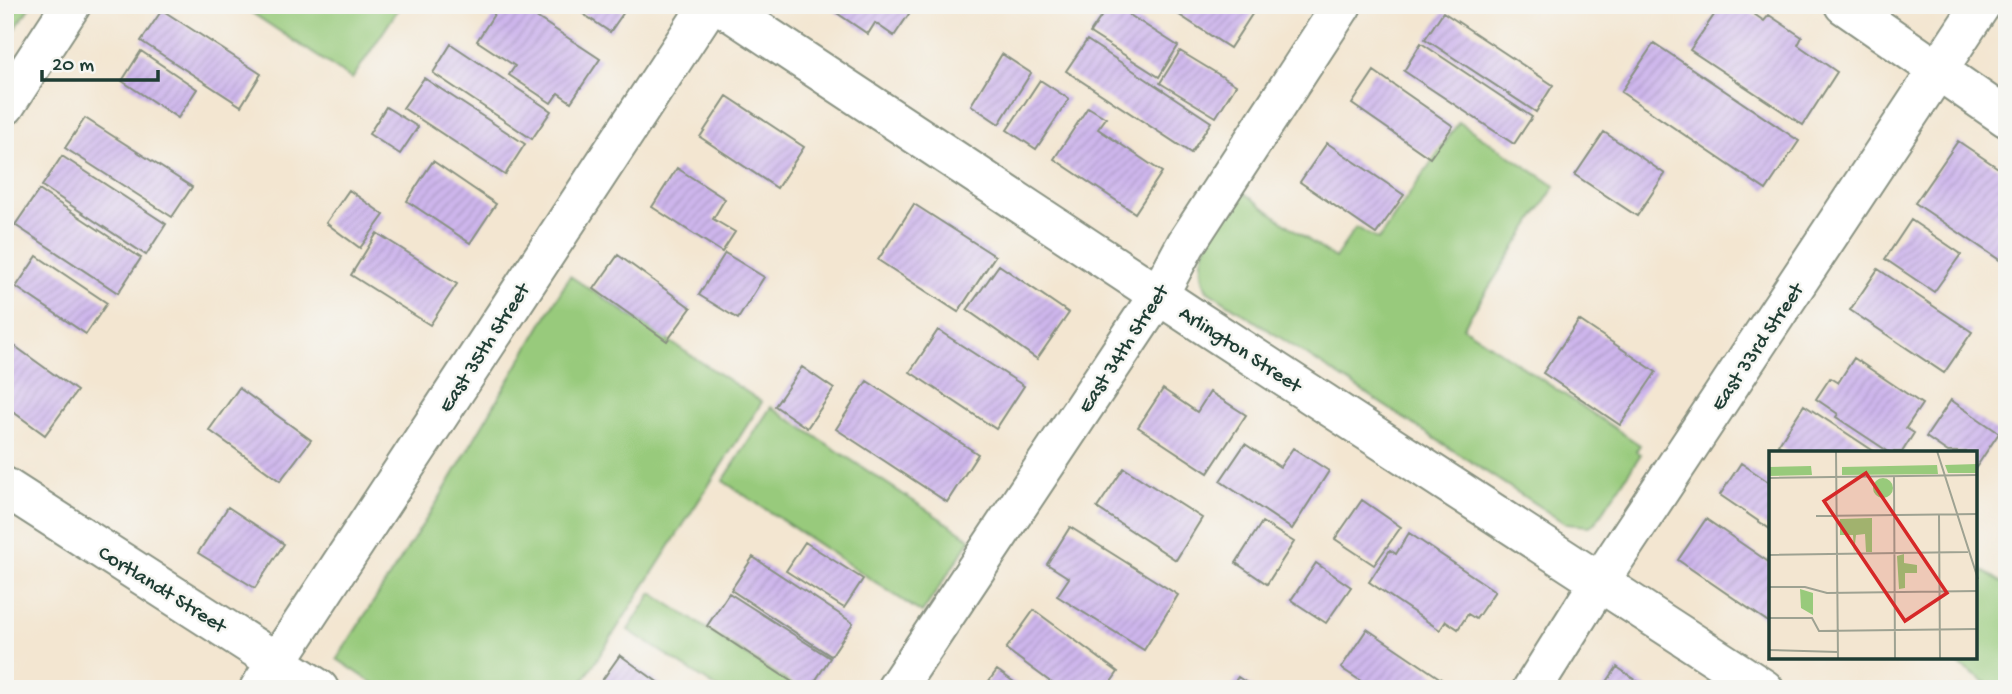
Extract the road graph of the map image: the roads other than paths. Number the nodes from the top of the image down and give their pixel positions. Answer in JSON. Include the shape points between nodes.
{"nodes":[{"id":1,"x":71,"y":5,"type":"edge"},
{"id":2,"x":709,"y":5,"type":"edge"},
{"id":3,"x":720,"y":5,"type":"edge"},
{"id":4,"x":1342,"y":5,"type":"edge"},
{"id":5,"x":1843,"y":5,"type":"edge"},
{"id":6,"x":1980,"y":5,"type":"edge"},
{"id":7,"x":1937,"y":71,"type":"junction"},
{"id":8,"x":5,"y":106,"type":"edge"},
{"id":9,"x":2007,"y":118,"type":"edge"},
{"id":10,"x":1159,"y":294,"type":"junction"},
{"id":11,"x":5,"y":488,"type":"edge"},
{"id":12,"x":1600,"y":581,"type":"junction"},
{"id":13,"x":268,"y":675,"type":"edge"},
{"id":14,"x":319,"y":689,"type":"edge"},
{"id":15,"x":896,"y":689,"type":"edge"},
{"id":16,"x":1532,"y":689,"type":"edge"},
{"id":17,"x":1764,"y":689,"type":"edge"}],
"edges":[{"from":1,"to":8,"type":"street"},
{"from":2,"to":13,"type":"street","name":"East 35th Street"},
{"from":3,"to":10,"type":"street","name":"Arlington Street"},
{"from":4,"to":10,"type":"street","name":"East 34th Street","via":[[1186,244]]},
{"from":5,"to":7,"type":"street"},
{"from":6,"to":7,"type":"street","name":"East 33rd Street"},
{"from":7,"to":9,"type":"street"},
{"from":7,"to":12,"type":"street","name":"East 33rd Street"},
{"from":10,"to":12,"type":"street","name":"Arlington Street"},
{"from":10,"to":15,"type":"street","name":"East 34th Street"},
{"from":11,"to":13,"type":"street","name":"Cortlandt Street"},
{"from":12,"to":16,"type":"street","name":"East 33rd Street"},
{"from":12,"to":17,"type":"street","name":"Arlington Street"},
{"from":13,"to":14,"type":"street","name":"Cortlandt Street"}]}
